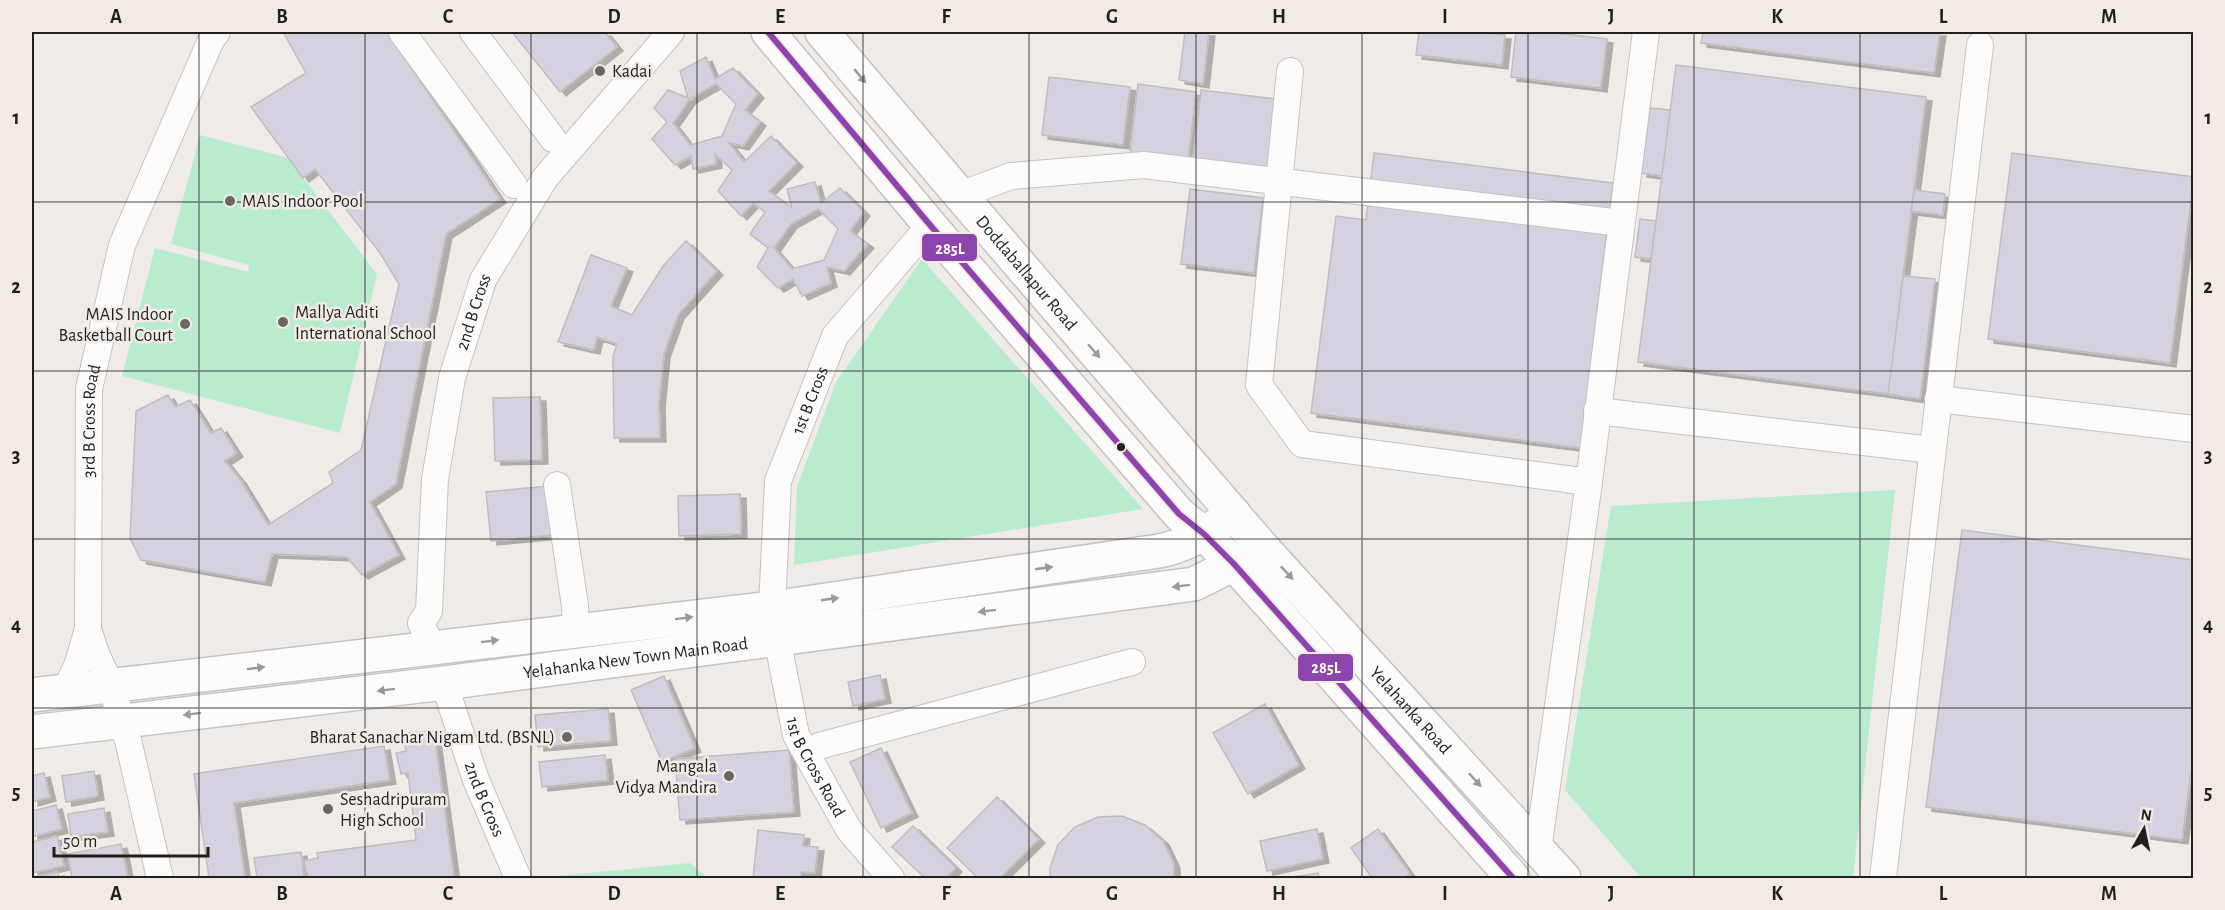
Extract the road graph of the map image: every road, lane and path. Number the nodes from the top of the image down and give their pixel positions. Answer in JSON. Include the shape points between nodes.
{"nodes":[{"id":1,"x":217,"y":32,"type":"edge"},
{"id":2,"x":402,"y":32,"type":"edge"},
{"id":3,"x":473,"y":32,"type":"edge"},
{"id":4,"x":671,"y":32,"type":"edge"},
{"id":5,"x":768,"y":32,"type":"edge"},
{"id":6,"x":822,"y":32,"type":"edge"},
{"id":7,"x":1646,"y":32,"type":"edge"},
{"id":8,"x":1980,"y":45,"type":"dead end"},
{"id":9,"x":1290,"y":71,"type":"dead end"},
{"id":10,"x":552,"y":139,"type":"dead end"},
{"id":11,"x":1279,"y":181,"type":"junction"},
{"id":12,"x":514,"y":185,"type":"dead end"},
{"id":13,"x":960,"y":195,"type":"junction"},
{"id":14,"x":1621,"y":223,"type":"junction"},
{"id":15,"x":930,"y":225,"type":"junction"},
{"id":16,"x":1938,"y":399,"type":"junction"},
{"id":17,"x":1597,"y":411,"type":"junction"},
{"id":18,"x":2193,"y":429,"type":"edge"},
{"id":19,"x":1932,"y":450,"type":"junction"},
{"id":20,"x":1589,"y":482,"type":"junction"},
{"id":21,"x":557,"y":485,"type":"dead end"},
{"id":22,"x":1234,"y":514,"type":"junction"},
{"id":23,"x":1204,"y":534,"type":"junction"},
{"id":24,"x":1262,"y":547,"type":"junction"},
{"id":25,"x":1234,"y":564,"type":"junction"},
{"id":26,"x":775,"y":623,"type":"junction"},
{"id":27,"x":88,"y":629,"type":"junction"},
{"id":28,"x":576,"y":631,"type":"junction"},
{"id":29,"x":432,"y":648,"type":"junction"},
{"id":30,"x":1132,"y":662,"type":"dead end"},
{"id":31,"x":444,"y":683,"type":"junction"},
{"id":32,"x":111,"y":686,"type":"junction"},
{"id":33,"x":65,"y":691,"type":"junction"},
{"id":34,"x":32,"y":695,"type":"edge"},
{"id":35,"x":122,"y":723,"type":"junction"},
{"id":36,"x":32,"y":732,"type":"edge"},
{"id":37,"x":819,"y":746,"type":"dead end"},
{"id":38,"x":1538,"y":850,"type":"junction"},
{"id":39,"x":1506,"y":876,"type":"edge"},
{"id":40,"x":160,"y":879,"type":"edge"},
{"id":41,"x":518,"y":879,"type":"edge"},
{"id":42,"x":891,"y":879,"type":"edge"},
{"id":43,"x":1564,"y":879,"type":"edge"},
{"id":44,"x":1882,"y":879,"type":"edge"}],
"edges":[{"from":1,"to":27,"type":"street","name":"3rd B Cross Road","via":[[122,245],[89,389]]},
{"from":2,"to":12,"type":"street"},
{"from":3,"to":10,"type":"street"},
{"from":4,"to":29,"type":"street","name":"2nd B Cross","via":[[545,178],[483,280],[452,378],[435,479],[429,611],[422,623]]},
{"from":5,"to":15,"type":"main road"},
{"from":6,"to":13,"type":"main road","name":"Doddaballapur Road","one_way":true},
{"from":7,"to":14,"type":"street"},
{"from":8,"to":16,"type":"street"},
{"from":9,"to":11,"type":"street"},
{"from":11,"to":13,"type":"street","via":[[1144,165],[1011,176]]},
{"from":11,"to":14,"type":"street"},
{"from":11,"to":20,"type":"street","via":[[1259,385],[1302,444]]},
{"from":13,"to":22,"type":"main road","name":"Doddaballapur Road","one_way":true},
{"from":14,"to":17,"type":"street"},
{"from":15,"to":23,"type":"main road","via":[[1179,514]]},
{"from":15,"to":26,"type":"street","name":"1st B Cross","via":[[835,336],[778,481]]},
{"from":16,"to":18,"type":"street"},
{"from":16,"to":19,"type":"street"},
{"from":17,"to":19,"type":"street"},
{"from":17,"to":20,"type":"street"},
{"from":19,"to":44,"type":"street"},
{"from":20,"to":38,"type":"street"},
{"from":21,"to":28,"type":"street"},
{"from":22,"to":23,"type":"main road","name":"Yelahanka New Town Main Road"},
{"from":22,"to":24,"type":"main road","name":"Yelahanka Road"},
{"from":23,"to":25,"type":"main road","name":"Yelahanka Road"},
{"from":26,"to":23,"type":"main road","name":"Yelahanka New Town Main Road","one_way":true,"via":[[1176,548]]},
{"from":24,"to":25,"type":"main road","name":"Yelahanka New Town Main Road"},
{"from":24,"to":38,"type":"main road","name":"Yelahanka Road","one_way":true},
{"from":25,"to":26,"type":"main road","name":"Yelahanka New Town Main Road","one_way":true,"via":[[1194,584]]},
{"from":25,"to":39,"type":"main road","name":"Yelahanka Road"},
{"from":28,"to":26,"type":"main road","name":"Yelahanka New Town Main Road","one_way":true},
{"from":26,"to":31,"type":"main road","name":"Yelahanka New Town Main Road"},
{"from":26,"to":42,"type":"street","name":"1st B Cross Road","via":[[796,735],[849,830]]},
{"from":27,"to":32,"type":"street","name":"3rd B Cross Road"},
{"from":27,"to":33,"type":"street"},
{"from":29,"to":28,"type":"main road","name":"Yelahanka New Town Main Road","one_way":true},
{"from":32,"to":29,"type":"main road","name":"Yelahanka New Town Main Road","one_way":true},
{"from":30,"to":37,"type":"street"},
{"from":31,"to":35,"type":"main road","name":"Yelahanka New Town Main Road","one_way":true},
{"from":31,"to":41,"type":"street","name":"2nd B Cross","via":[[476,780]]},
{"from":32,"to":33,"type":"main road","name":"Yelahanka New Town Main Road"},
{"from":32,"to":35,"type":"street","name":"3rd B Cross Road"},
{"from":33,"to":34,"type":"main road","name":"Yelahanka New Town Main Road"},
{"from":35,"to":36,"type":"main road","name":"Yelahanka New Town Main Road"},
{"from":35,"to":40,"type":"street","name":"3rd B Cross Road"},
{"from":38,"to":43,"type":"main road","name":"Yelahanka Road"}]}
